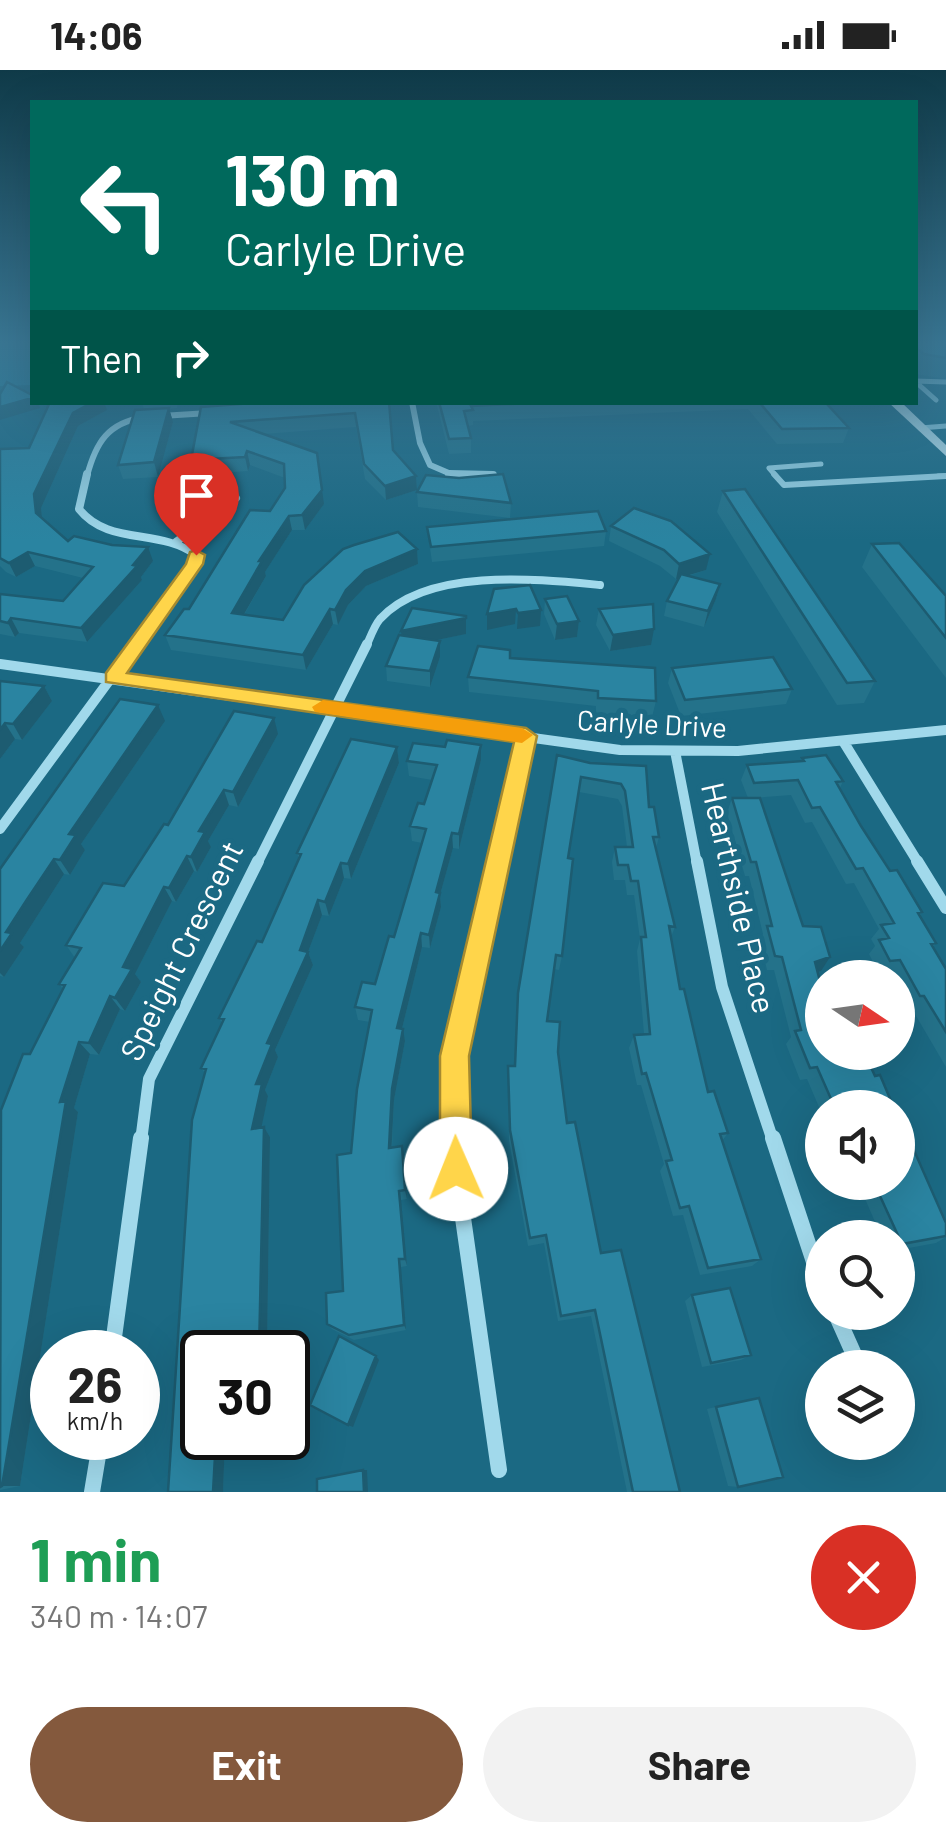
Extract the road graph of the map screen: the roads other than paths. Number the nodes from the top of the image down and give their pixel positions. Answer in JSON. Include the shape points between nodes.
{"nodes":[{"id":1,"x":413,"y":408,"type":"edge"},
{"id":2,"x":900,"y":408,"type":"edge"},
{"id":3,"x":228,"y":412,"type":"edge"},
{"id":4,"x":946,"y":426,"type":"edge"},
{"id":5,"x":920,"y":428,"type":"junction"},
{"id":6,"x":946,"y":452,"type":"edge"},
{"id":7,"x":821,"y":464,"type":"dead end"},
{"id":8,"x":493,"y":475,"type":"edge"},
{"id":9,"x":946,"y":476,"type":"edge"},
{"id":10,"x":236,"y":498,"type":"dead end"},
{"id":11,"x":176,"y":542,"type":"junction"},
{"id":12,"x":600,"y":584,"type":"dead end"},
{"id":13,"x":0,"y":664,"type":"edge"},
{"id":14,"x":114,"y":678,"type":"junction"},
{"id":15,"x":337,"y":709,"type":"junction"},
{"id":16,"x":946,"y":730,"type":"edge"},
{"id":17,"x":526,"y":736,"type":"junction"},
{"id":18,"x":843,"y":741,"type":"junction"},
{"id":19,"x":675,"y":751,"type":"junction"},
{"id":20,"x":0,"y":829,"type":"edge"},
{"id":21,"x":946,"y":908,"type":"edge"},
{"id":22,"x":805,"y":1235,"type":"edge"},
{"id":23,"x":115,"y":1330,"type":"edge"},
{"id":24,"x":97,"y":1460,"type":"edge"},
{"id":25,"x":500,"y":1470,"type":"dead end"},
{"id":26,"x":92,"y":1492,"type":"edge"}],
"edges":[{"from":1,"to":8,"type":"street","via":[[424,462],[438,474]]},
{"from":2,"to":5,"type":"main road"},
{"from":3,"to":11,"type":"street","via":[[134,418],[98,438],[79,508],[86,520],[102,530]]},
{"from":4,"to":5,"type":"lane"},
{"from":5,"to":6,"type":"main road"},
{"from":7,"to":9,"type":"lane","via":[[769,468],[784,485]]},
{"from":10,"to":11,"type":"street"},
{"from":11,"to":14,"type":"street","via":[[196,555],[194,564]]},
{"from":12,"to":15,"type":"street","name":"Speight Crescent","via":[[503,578],[444,585],[406,598],[380,619]]},
{"from":13,"to":14,"type":"street","name":"Carlyle Drive"},
{"from":14,"to":15,"type":"street","name":"Carlyle Drive"},
{"from":14,"to":20,"type":"street"},
{"from":15,"to":17,"type":"street","name":"Carlyle Drive"},
{"from":15,"to":23,"type":"street","name":"Speight Crescent","via":[[149,1078]]},
{"from":16,"to":18,"type":"street","name":"Carlyle Drive"},
{"from":17,"to":19,"type":"street","name":"Carlyle Drive"},
{"from":17,"to":25,"type":"street","via":[[454,1056],[456,1169]]},
{"from":18,"to":19,"type":"street","name":"Carlyle Drive"},
{"from":18,"to":21,"type":"street"},
{"from":19,"to":22,"type":"street","name":"Hearthside Place","via":[[722,987]]},
{"from":24,"to":26,"type":"street"}]}
